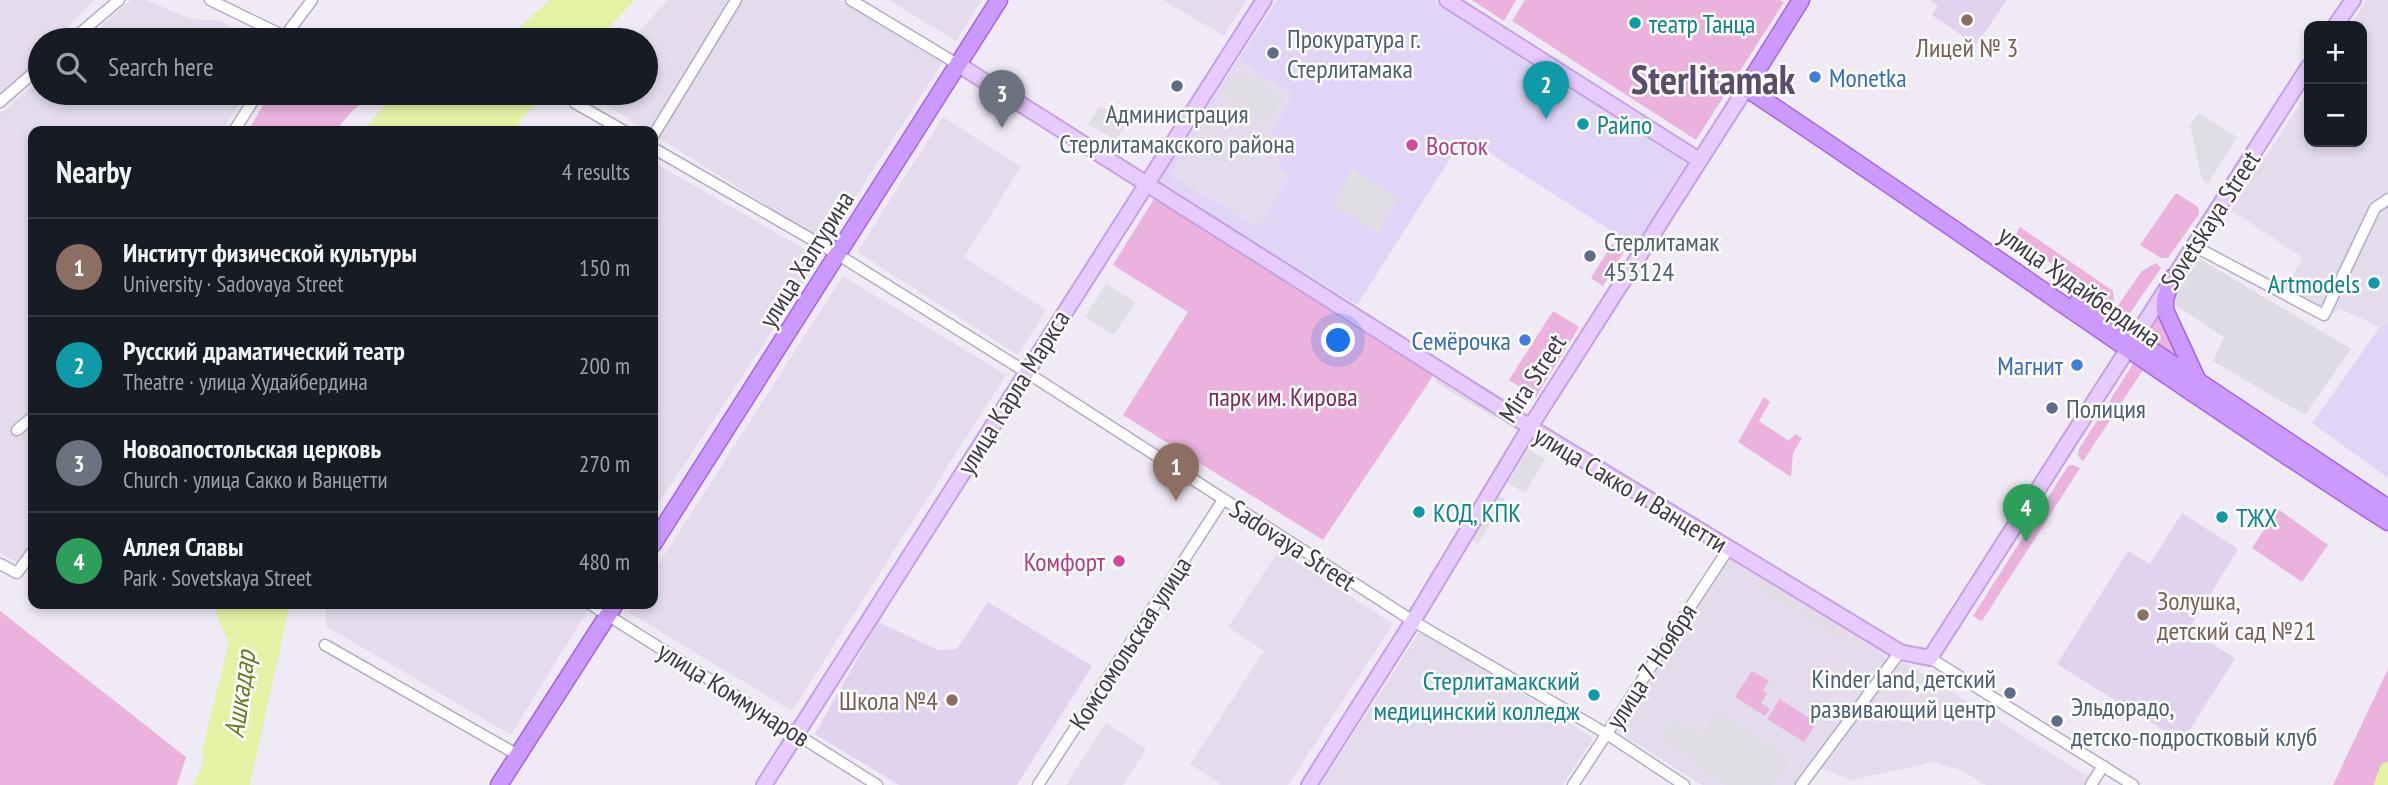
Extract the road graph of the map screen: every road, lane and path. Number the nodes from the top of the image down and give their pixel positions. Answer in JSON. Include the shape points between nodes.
{"nodes":[{"id":1,"x":119,"y":0,"type":"edge"},
{"id":2,"x":210,"y":0,"type":"edge"},
{"id":3,"x":312,"y":0,"type":"edge"},
{"id":4,"x":736,"y":0,"type":"edge"},
{"id":5,"x":851,"y":0,"type":"edge"},
{"id":6,"x":999,"y":0,"type":"edge"},
{"id":7,"x":1264,"y":0,"type":"edge"},
{"id":8,"x":1447,"y":0,"type":"edge"},
{"id":9,"x":1800,"y":0,"type":"edge"},
{"id":10,"x":2353,"y":0,"type":"edge"},
{"id":11,"x":2338,"y":21,"type":"edge"},
{"id":12,"x":86,"y":28,"type":"edge"},
{"id":13,"x":264,"y":28,"type":"edge"},
{"id":14,"x":291,"y":28,"type":"edge"},
{"id":15,"x":959,"y":65,"type":"junction"},
{"id":16,"x":2304,"y":74,"type":"edge"},
{"id":17,"x":28,"y":78,"type":"edge"},
{"id":18,"x":1748,"y":84,"type":"junction"},
{"id":19,"x":0,"y":102,"type":"edge"},
{"id":20,"x":250,"y":105,"type":"edge"},
{"id":21,"x":578,"y":105,"type":"edge"},
{"id":22,"x":237,"y":126,"type":"edge"},
{"id":23,"x":615,"y":126,"type":"edge"},
{"id":24,"x":658,"y":128,"type":"edge"},
{"id":25,"x":658,"y":151,"type":"edge"},
{"id":26,"x":1699,"y":160,"type":"junction"},
{"id":27,"x":1146,"y":185,"type":"junction"},
{"id":28,"x":2388,"y":199,"type":"edge"},
{"id":29,"x":2194,"y":246,"type":"junction"},
{"id":30,"x":837,"y":254,"type":"junction"},
{"id":31,"x":2172,"y":278,"type":"junction"},
{"id":32,"x":2131,"y":345,"type":"junction"},
{"id":33,"x":1026,"y":372,"type":"junction"},
{"id":34,"x":2197,"y":379,"type":"junction"},
{"id":35,"x":28,"y":420,"type":"edge"},
{"id":36,"x":1530,"y":427,"type":"junction"},
{"id":37,"x":17,"y":430,"type":"dead end"},
{"id":38,"x":1223,"y":500,"type":"junction"},
{"id":39,"x":2388,"y":508,"type":"edge"},
{"id":40,"x":2388,"y":522,"type":"edge"},
{"id":41,"x":658,"y":536,"type":"edge"},
{"id":42,"x":1729,"y":548,"type":"junction"},
{"id":43,"x":28,"y":558,"type":"edge"},
{"id":44,"x":0,"y":564,"type":"edge"},
{"id":45,"x":612,"y":609,"type":"edge"},
{"id":46,"x":1413,"y":621,"type":"junction"},
{"id":47,"x":325,"y":645,"type":"dead end"},
{"id":48,"x":1900,"y":652,"type":"junction"},
{"id":49,"x":1930,"y":658,"type":"junction"},
{"id":50,"x":798,"y":733,"type":"junction"},
{"id":51,"x":1606,"y":734,"type":"junction"},
{"id":52,"x":519,"y":755,"type":"junction"},
{"id":53,"x":2103,"y":766,"type":"junction"},
{"id":54,"x":499,"y":785,"type":"edge"},
{"id":55,"x":764,"y":785,"type":"edge"},
{"id":56,"x":877,"y":785,"type":"edge"},
{"id":57,"x":1038,"y":785,"type":"edge"},
{"id":58,"x":1308,"y":785,"type":"edge"},
{"id":59,"x":1573,"y":785,"type":"edge"},
{"id":60,"x":1684,"y":785,"type":"edge"},
{"id":61,"x":1801,"y":785,"type":"edge"},
{"id":62,"x":2091,"y":785,"type":"edge"},
{"id":63,"x":2133,"y":785,"type":"edge"}],
"edges":[{"from":1,"to":12,"type":"street"},
{"from":2,"to":13,"type":"street"},
{"from":3,"to":14,"type":"street"},
{"from":4,"to":24,"type":"street"},
{"from":5,"to":15,"type":"street","name":"улица Сакко и Ванцетти"},
{"from":6,"to":15,"type":"main road","name":"улица Халтурина"},
{"from":7,"to":27,"type":"street","name":"улица Карла Маркса"},
{"from":8,"to":26,"type":"street"},
{"from":9,"to":18,"type":"main road","name":"Mira Street"},
{"from":10,"to":11,"type":"street"},
{"from":15,"to":27,"type":"street","name":"улица Сакко и Ванцетти"},
{"from":15,"to":30,"type":"main road","name":"улица Халтурина"},
{"from":16,"to":29,"type":"street","name":"Sovetskaya Street"},
{"from":17,"to":19,"type":"street"},
{"from":18,"to":26,"type":"street","name":"Mira Street"},
{"from":18,"to":32,"type":"main road","name":"улица Худайбердина"},
{"from":20,"to":22,"type":"street"},
{"from":21,"to":23,"type":"street"},
{"from":25,"to":30,"type":"street","name":"Sadovaya Street"},
{"from":26,"to":36,"type":"street","name":"Mira Street"},
{"from":27,"to":33,"type":"street","name":"улица Карла Маркса"},
{"from":27,"to":36,"type":"street","name":"улица Сакко и Ванцетти"},
{"from":28,"to":29,"type":"street","via":[[2375,208],[2323,315]]},
{"from":29,"to":31,"type":"street","name":"Sovetskaya Street"},
{"from":30,"to":33,"type":"street","name":"Sadovaya Street"},
{"from":30,"to":41,"type":"main road","name":"улица Халтурина"},
{"from":31,"to":32,"type":"street","name":"Sovetskaya Street"},
{"from":31,"to":34,"type":"main road","via":[[2165,310]]},
{"from":32,"to":34,"type":"main road","name":"улица Худайбердина"},
{"from":32,"to":40,"type":"main road","name":"улица Худайбердина","via":[[2289,459]]},
{"from":32,"to":49,"type":"street","name":"Sovetskaya Street"},
{"from":33,"to":38,"type":"street","name":"Sadovaya Street"},
{"from":33,"to":50,"type":"street","name":"улица Карла Маркса"},
{"from":34,"to":39,"type":"main road","name":"улица Худайбердина"},
{"from":35,"to":37,"type":"street"},
{"from":36,"to":42,"type":"street","name":"улица Сакко и Ванцетти"},
{"from":36,"to":46,"type":"street","name":"Mira Street"},
{"from":38,"to":46,"type":"street","name":"Sadovaya Street"},
{"from":38,"to":57,"type":"street","name":"Комсомольская улица"},
{"from":42,"to":48,"type":"street","name":"улица Сакко и Ванцетти"},
{"from":42,"to":51,"type":"street","name":"улица 7 Ноября"},
{"from":43,"to":44,"type":"street","via":[[17,573]]},
{"from":45,"to":50,"type":"street","name":"улица Коммунаров"},
{"from":45,"to":52,"type":"main road"},
{"from":46,"to":51,"type":"street","name":"Sadovaya Street"},
{"from":46,"to":58,"type":"street","name":"Mira Street"},
{"from":47,"to":52,"type":"street"},
{"from":48,"to":49,"type":"street","name":"улица Сакко и Ванцетти"},
{"from":48,"to":61,"type":"street"},
{"from":49,"to":53,"type":"street","name":"улица Сакко и Ванцетти"},
{"from":50,"to":55,"type":"street","name":"улица Карла Маркса"},
{"from":50,"to":56,"type":"street","name":"улица Коммунаров"},
{"from":51,"to":59,"type":"street","name":"улица 7 Ноября"},
{"from":51,"to":60,"type":"street","name":"Sadovaya Street"},
{"from":52,"to":54,"type":"main road"},
{"from":53,"to":62,"type":"street"},
{"from":53,"to":63,"type":"street","name":"улица Сакко и Ванцетти"}]}
